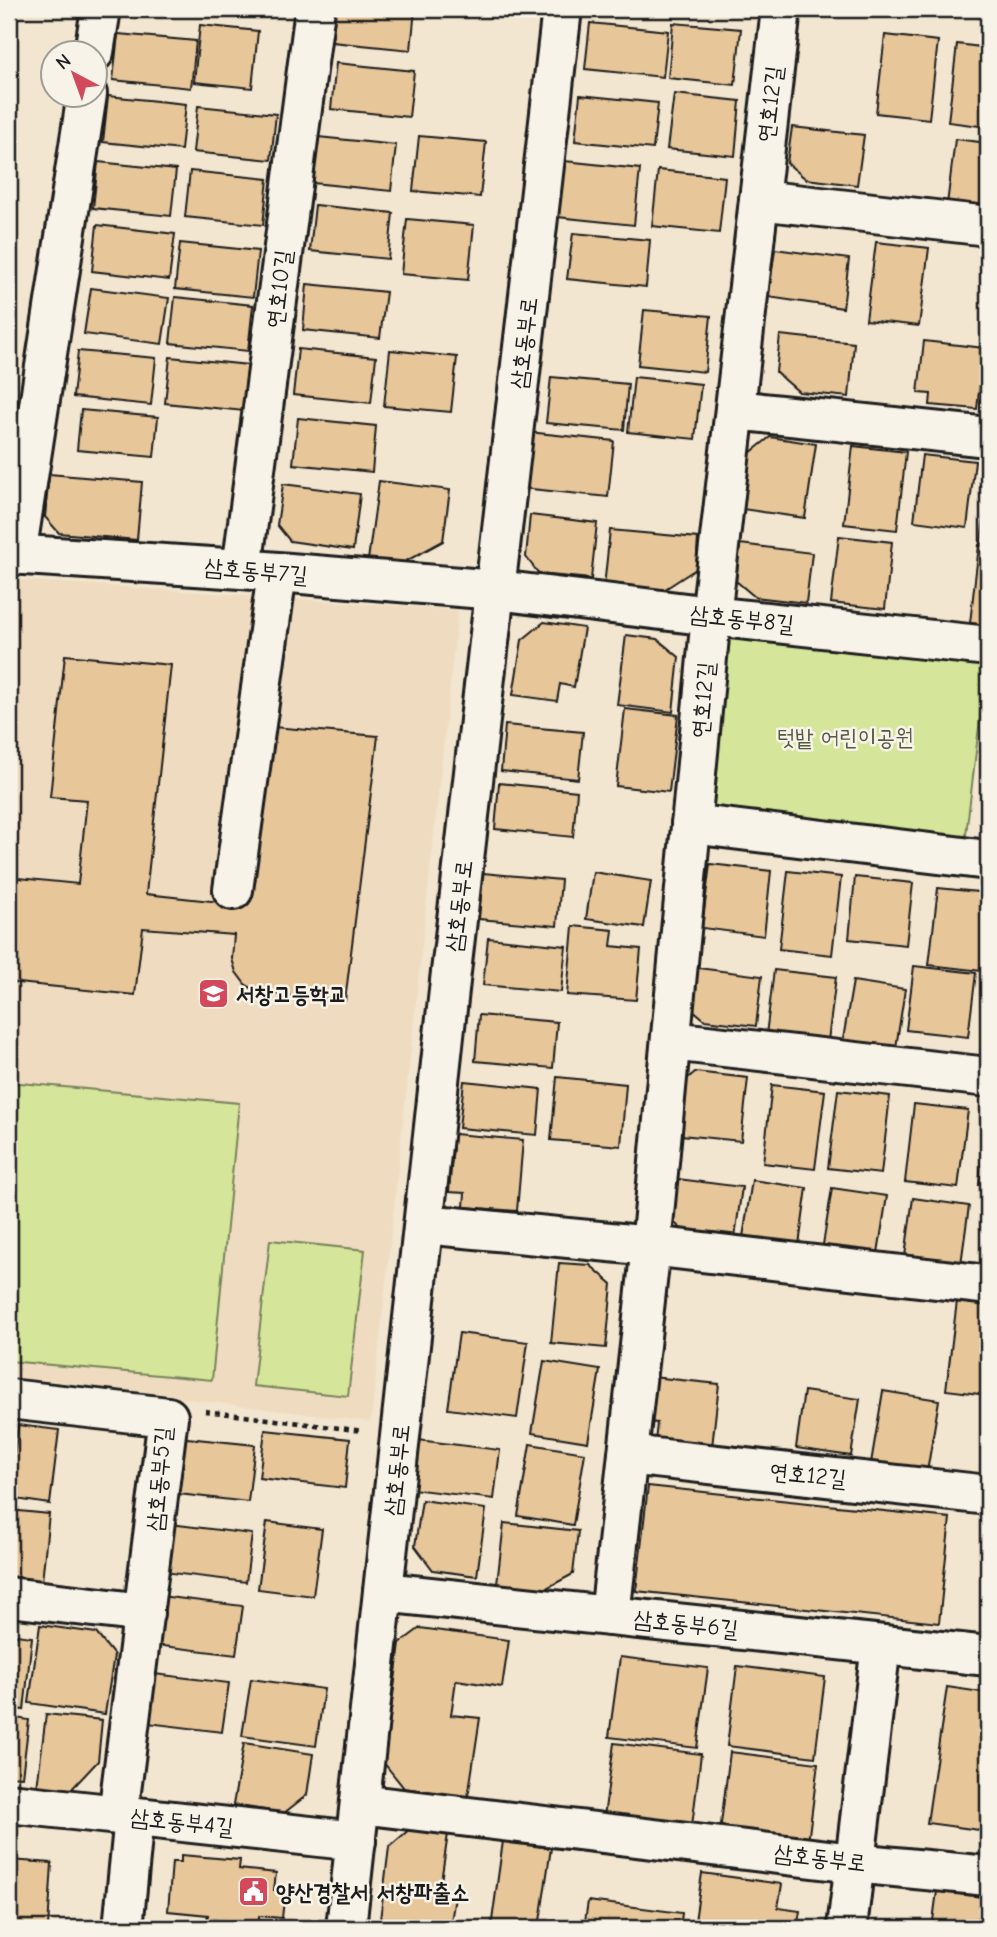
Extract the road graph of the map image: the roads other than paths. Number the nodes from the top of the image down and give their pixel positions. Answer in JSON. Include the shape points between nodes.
{"nodes":[{"id":1,"x":101,"y":9,"type":"edge"},
{"id":2,"x":315,"y":9,"type":"edge"},
{"id":3,"x":562,"y":9,"type":"edge"},
{"id":4,"x":781,"y":9,"type":"edge"},
{"id":5,"x":96,"y":38,"type":"edge"},
{"id":6,"x":85,"y":108,"type":"edge"},
{"id":7,"x":759,"y":200,"type":"junction"},
{"id":8,"x":988,"y":226,"type":"edge"},
{"id":9,"x":735,"y":410,"type":"junction"},
{"id":10,"x":988,"y":437,"type":"edge"},
{"id":11,"x":12,"y":554,"type":"edge"},
{"id":12,"x":260,"y":571,"type":"junction"},
{"id":13,"x":496,"y":590,"type":"junction"},
{"id":14,"x":711,"y":616,"type":"junction"},
{"id":15,"x":988,"y":646,"type":"edge"},
{"id":16,"x":691,"y":824,"type":"junction"},
{"id":17,"x":988,"y":860,"type":"edge"},
{"id":18,"x":233,"y":890,"type":"dead end"},
{"id":19,"x":671,"y":1041,"type":"junction"},
{"id":20,"x":988,"y":1077,"type":"edge"},
{"id":21,"x":424,"y":1224,"type":"junction"},
{"id":22,"x":651,"y":1246,"type":"junction"},
{"id":23,"x":988,"y":1285,"type":"edge"},
{"id":24,"x":9,"y":1399,"type":"edge"},
{"id":25,"x":628,"y":1455,"type":"junction"},
{"id":26,"x":988,"y":1495,"type":"edge"},
{"id":27,"x":383,"y":1592,"type":"junction"},
{"id":28,"x":9,"y":1597,"type":"edge"},
{"id":29,"x":144,"y":1613,"type":"junction"},
{"id":30,"x":610,"y":1616,"type":"junction"},
{"id":31,"x":881,"y":1645,"type":"junction"},
{"id":32,"x":988,"y":1656,"type":"edge"},
{"id":33,"x":9,"y":1803,"type":"edge"},
{"id":34,"x":126,"y":1816,"type":"junction"},
{"id":35,"x":358,"y":1822,"type":"junction"},
{"id":36,"x":854,"y":1863,"type":"junction"},
{"id":37,"x":988,"y":1876,"type":"edge"},
{"id":38,"x":123,"y":1928,"type":"edge"},
{"id":39,"x":346,"y":1928,"type":"edge"},
{"id":40,"x":847,"y":1928,"type":"edge"}],
"edges":[{"from":1,"to":5,"type":"street"},
{"from":2,"to":12,"type":"street","name":"연호10길"},
{"from":3,"to":13,"type":"street","name":"삼호동부로"},
{"from":4,"to":7,"type":"street","name":"연호12길"},
{"from":6,"to":11,"type":"street","name":"삼호동부7길"},
{"from":7,"to":8,"type":"street"},
{"from":7,"to":9,"type":"street","name":"연호12길"},
{"from":9,"to":10,"type":"street"},
{"from":9,"to":14,"type":"street","name":"연호12길"},
{"from":11,"to":12,"type":"street","name":"삼호동부7길"},
{"from":12,"to":13,"type":"street","name":"삼호동부7길"},
{"from":12,"to":18,"type":"street","name":"연호10길"},
{"from":13,"to":14,"type":"street","name":"삼호동부8길"},
{"from":13,"to":21,"type":"street","name":"삼호동부로"},
{"from":14,"to":15,"type":"street","name":"삼호동부8길"},
{"from":14,"to":16,"type":"street","name":"연호12길"},
{"from":16,"to":17,"type":"street"},
{"from":16,"to":19,"type":"street","name":"연호12길"},
{"from":19,"to":20,"type":"street"},
{"from":19,"to":22,"type":"street","name":"연호12길"},
{"from":21,"to":22,"type":"street"},
{"from":21,"to":27,"type":"street","name":"삼호동부로"},
{"from":22,"to":23,"type":"street"},
{"from":22,"to":25,"type":"street","name":"연호12길"},
{"from":24,"to":29,"type":"street","name":"삼호동부5길","via":[[168,1418]]},
{"from":25,"to":26,"type":"street","name":"연호12길"},
{"from":25,"to":30,"type":"street","name":"연호12길"},
{"from":27,"to":30,"type":"street","name":"삼호동부6길"},
{"from":27,"to":35,"type":"street","name":"삼호동부로"},
{"from":28,"to":29,"type":"street"},
{"from":29,"to":34,"type":"street","name":"삼호동부5길"},
{"from":30,"to":31,"type":"street","name":"삼호동부6길"},
{"from":31,"to":32,"type":"street","name":"삼호동부6길"},
{"from":31,"to":36,"type":"street"},
{"from":33,"to":34,"type":"street","name":"삼호동부4길"},
{"from":34,"to":35,"type":"street","name":"삼호동부4길"},
{"from":34,"to":38,"type":"street","name":"삼호동부5길"},
{"from":35,"to":36,"type":"street","name":"삼호동부로"},
{"from":35,"to":39,"type":"street","name":"삼호동부로"},
{"from":36,"to":37,"type":"street","name":"삼호동부로"},
{"from":36,"to":40,"type":"street"}]}
